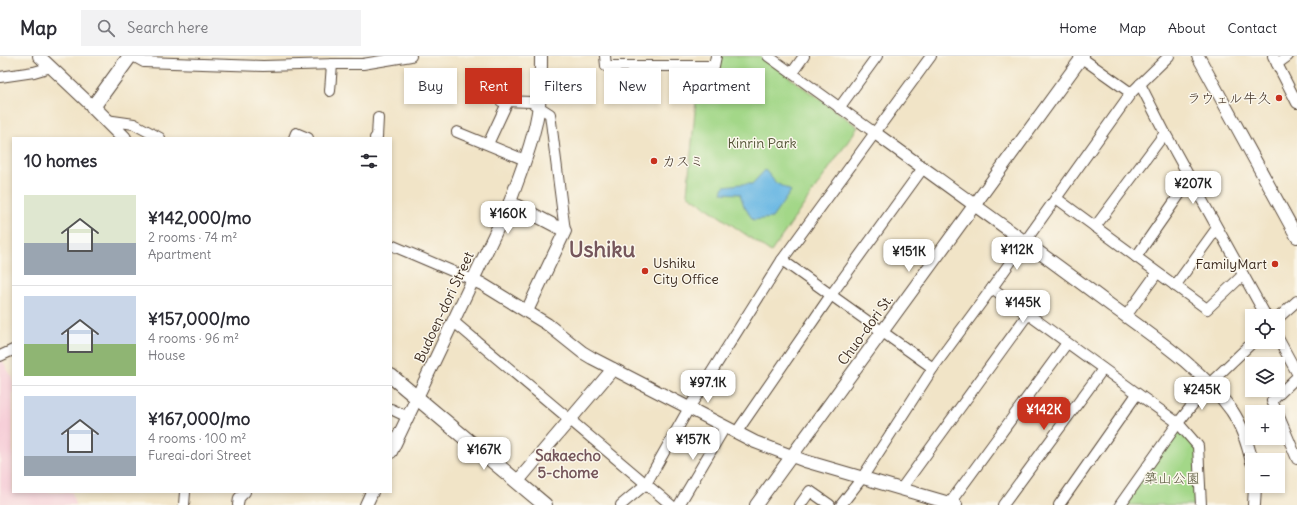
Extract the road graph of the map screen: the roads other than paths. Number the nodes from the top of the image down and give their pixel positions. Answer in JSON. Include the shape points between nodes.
{"nodes":[{"id":1,"x":39,"y":56,"type":"edge"},
{"id":2,"x":132,"y":56,"type":"edge"},
{"id":3,"x":405,"y":56,"type":"edge"},
{"id":4,"x":541,"y":56,"type":"edge"},
{"id":5,"x":605,"y":56,"type":"edge"},
{"id":6,"x":716,"y":56,"type":"edge"},
{"id":7,"x":768,"y":56,"type":"edge"},
{"id":8,"x":804,"y":56,"type":"edge"},
{"id":9,"x":877,"y":56,"type":"edge"},
{"id":10,"x":930,"y":56,"type":"edge"},
{"id":11,"x":1169,"y":56,"type":"edge"},
{"id":12,"x":1198,"y":56,"type":"edge"},
{"id":13,"x":1288,"y":56,"type":"edge"},
{"id":14,"x":1081,"y":57,"type":"edge"},
{"id":15,"x":235,"y":60,"type":"edge"},
{"id":16,"x":1275,"y":60,"type":"edge"},
{"id":17,"x":334,"y":61,"type":"edge"},
{"id":18,"x":51,"y":68,"type":"junction"},
{"id":19,"x":792,"y":73,"type":"junction"},
{"id":20,"x":0,"y":77,"type":"edge"},
{"id":21,"x":1140,"y":84,"type":"junction"},
{"id":22,"x":330,"y":91,"type":"dead end"},
{"id":23,"x":1131,"y":93,"type":"junction"},
{"id":24,"x":1297,"y":103,"type":"edge"},
{"id":25,"x":539,"y":106,"type":"junction"},
{"id":26,"x":93,"y":107,"type":"junction"},
{"id":27,"x":839,"y":108,"type":"junction"},
{"id":28,"x":378,"y":118,"type":"dead end"},
{"id":29,"x":106,"y":120,"type":"junction"},
{"id":30,"x":457,"y":132,"type":"dead end"},
{"id":31,"x":875,"y":133,"type":"junction"},
{"id":32,"x":1165,"y":133,"type":"junction"},
{"id":33,"x":119,"y":136,"type":"edge"},
{"id":34,"x":158,"y":137,"type":"edge"},
{"id":35,"x":294,"y":137,"type":"edge"},
{"id":36,"x":306,"y":137,"type":"edge"},
{"id":37,"x":377,"y":137,"type":"edge"},
{"id":38,"x":488,"y":144,"type":"junction"},
{"id":39,"x":526,"y":160,"type":"junction"},
{"id":40,"x":923,"y":168,"type":"junction"},
{"id":41,"x":1191,"y":178,"type":"junction"},
{"id":42,"x":1056,"y":198,"type":"junction"},
{"id":43,"x":510,"y":202,"type":"junction"},
{"id":44,"x":974,"y":205,"type":"junction"},
{"id":45,"x":1095,"y":227,"type":"junction"},
{"id":46,"x":1217,"y":228,"type":"junction"},
{"id":47,"x":565,"y":231,"type":"junction"},
{"id":48,"x":1297,"y":237,"type":"edge"},
{"id":49,"x":1024,"y":242,"type":"junction"},
{"id":50,"x":392,"y":245,"type":"edge"},
{"id":51,"x":1136,"y":257,"type":"junction"},
{"id":52,"x":782,"y":260,"type":"junction"},
{"id":53,"x":1157,"y":272,"type":"junction"},
{"id":54,"x":1244,"y":275,"type":"junction"},
{"id":55,"x":473,"y":280,"type":"junction"},
{"id":56,"x":1175,"y":286,"type":"junction"},
{"id":57,"x":992,"y":288,"type":"junction"},
{"id":58,"x":831,"y":295,"type":"junction"},
{"id":59,"x":1297,"y":300,"type":"edge"},
{"id":60,"x":1262,"y":309,"type":"edge"},
{"id":61,"x":527,"y":311,"type":"junction"},
{"id":62,"x":1285,"y":311,"type":"edge"},
{"id":63,"x":1028,"y":314,"type":"junction"},
{"id":64,"x":1126,"y":316,"type":"junction"},
{"id":65,"x":454,"y":322,"type":"junction"},
{"id":66,"x":882,"y":332,"type":"junction"},
{"id":67,"x":1067,"y":343,"type":"junction"},
{"id":68,"x":1246,"y":349,"type":"edge"},
{"id":69,"x":1284,"y":349,"type":"edge"},
{"id":70,"x":12,"y":350,"type":"edge"},
{"id":71,"x":0,"y":356,"type":"edge"},
{"id":72,"x":933,"y":368,"type":"junction"},
{"id":73,"x":612,"y":369,"type":"junction"},
{"id":74,"x":1103,"y":369,"type":"junction"},
{"id":75,"x":1297,"y":372,"type":"edge"},
{"id":76,"x":392,"y":377,"type":"edge"},
{"id":77,"x":1297,"y":377,"type":"edge"},
{"id":78,"x":1209,"y":384,"type":"junction"},
{"id":79,"x":1137,"y":394,"type":"junction"},
{"id":80,"x":417,"y":398,"type":"junction"},
{"id":81,"x":1274,"y":405,"type":"edge"},
{"id":82,"x":688,"y":408,"type":"junction"},
{"id":83,"x":392,"y":409,"type":"edge"},
{"id":84,"x":408,"y":417,"type":"junction"},
{"id":85,"x":570,"y":420,"type":"junction"},
{"id":86,"x":1178,"y":423,"type":"junction"},
{"id":87,"x":725,"y":427,"type":"junction"},
{"id":88,"x":1285,"y":431,"type":"edge"},
{"id":89,"x":736,"y":433,"type":"junction"},
{"id":90,"x":392,"y":450,"type":"edge"},
{"id":91,"x":1250,"y":453,"type":"edge"},
{"id":92,"x":791,"y":456,"type":"junction"},
{"id":93,"x":1297,"y":459,"type":"edge"},
{"id":94,"x":862,"y":478,"type":"junction"},
{"id":95,"x":518,"y":482,"type":"junction"},
{"id":96,"x":646,"y":484,"type":"junction"},
{"id":97,"x":901,"y":489,"type":"junction"},
{"id":98,"x":185,"y":493,"type":"edge"},
{"id":99,"x":244,"y":493,"type":"edge"},
{"id":100,"x":372,"y":493,"type":"edge"},
{"id":101,"x":1255,"y":493,"type":"edge"},
{"id":102,"x":184,"y":505,"type":"edge"},
{"id":103,"x":238,"y":505,"type":"edge"},
{"id":104,"x":366,"y":505,"type":"edge"},
{"id":105,"x":545,"y":505,"type":"edge"},
{"id":106,"x":621,"y":505,"type":"edge"},
{"id":107,"x":670,"y":505,"type":"edge"},
{"id":108,"x":679,"y":505,"type":"edge"},
{"id":109,"x":756,"y":505,"type":"edge"},
{"id":110,"x":800,"y":505,"type":"edge"},
{"id":111,"x":830,"y":505,"type":"edge"},
{"id":112,"x":841,"y":505,"type":"edge"},
{"id":113,"x":954,"y":505,"type":"edge"},
{"id":114,"x":1003,"y":505,"type":"edge"},
{"id":115,"x":1059,"y":505,"type":"edge"},
{"id":116,"x":1120,"y":505,"type":"edge"},
{"id":117,"x":1201,"y":505,"type":"edge"},
{"id":118,"x":1254,"y":505,"type":"edge"}],
"edges":[{"from":1,"to":18,"type":"street"},
{"from":2,"to":15,"type":"street","via":[[144,62]]},
{"from":2,"to":26,"type":"main road"},
{"from":3,"to":17,"type":"street","via":[[362,64]]},
{"from":4,"to":25,"type":"street","name":"Budoen-dori Street"},
{"from":5,"to":6,"type":"street","via":[[606,66],[714,66]]},
{"from":7,"to":19,"type":"street"},
{"from":8,"to":19,"type":"street"},
{"from":9,"to":27,"type":"street"},
{"from":10,"to":31,"type":"street"},
{"from":11,"to":21,"type":"street"},
{"from":12,"to":48,"type":"street"},
{"from":13,"to":16,"type":"street"},
{"from":14,"to":23,"type":"street"},
{"from":14,"to":44,"type":"street","name":"Chuo-dori St."},
{"from":15,"to":17,"type":"street","via":[[263,66]]},
{"from":16,"to":24,"type":"street"},
{"from":17,"to":22,"type":"street"},
{"from":18,"to":20,"type":"street"},
{"from":18,"to":26,"type":"street"},
{"from":19,"to":27,"type":"street"},
{"from":21,"to":23,"type":"street"},
{"from":21,"to":32,"type":"street"},
{"from":23,"to":42,"type":"street"},
{"from":25,"to":38,"type":"street","via":[[531,102],[505,101]]},
{"from":25,"to":39,"type":"street","name":"Budoen-dori Street"},
{"from":25,"to":47,"type":"street","via":[[551,117]]},
{"from":26,"to":29,"type":"main road"},
{"from":27,"to":31,"type":"street"},
{"from":28,"to":37,"type":"street"},
{"from":29,"to":33,"type":"main road"},
{"from":29,"to":34,"type":"street","via":[[134,124]]},
{"from":30,"to":38,"type":"street"},
{"from":31,"to":40,"type":"street"},
{"from":31,"to":52,"type":"street"},
{"from":32,"to":41,"type":"street"},
{"from":32,"to":45,"type":"street"},
{"from":35,"to":36,"type":"street","via":[[296,133]]},
{"from":38,"to":39,"type":"street"},
{"from":39,"to":43,"type":"street","name":"Budoen-dori Street"},
{"from":40,"to":44,"type":"street"},
{"from":40,"to":58,"type":"street"},
{"from":41,"to":46,"type":"street"},
{"from":41,"to":51,"type":"street"},
{"from":42,"to":45,"type":"street"},
{"from":42,"to":49,"type":"street"},
{"from":43,"to":47,"type":"street"},
{"from":43,"to":55,"type":"street","name":"Budoen-dori Street"},
{"from":44,"to":49,"type":"street"},
{"from":44,"to":66,"type":"street","name":"Chuo-dori St."},
{"from":45,"to":51,"type":"street"},
{"from":46,"to":54,"type":"street"},
{"from":46,"to":56,"type":"street"},
{"from":47,"to":61,"type":"street"},
{"from":49,"to":57,"type":"street"},
{"from":49,"to":64,"type":"street"},
{"from":50,"to":55,"type":"street"},
{"from":51,"to":53,"type":"street"},
{"from":52,"to":58,"type":"street"},
{"from":52,"to":82,"type":"street"},
{"from":53,"to":56,"type":"street"},
{"from":53,"to":64,"type":"street"},
{"from":54,"to":56,"type":"street","via":[[1207,309]]},
{"from":54,"to":60,"type":"street"},
{"from":55,"to":61,"type":"street"},
{"from":55,"to":65,"type":"street","name":"Budoen-dori Street"},
{"from":57,"to":63,"type":"street"},
{"from":57,"to":72,"type":"street"},
{"from":58,"to":66,"type":"street"},
{"from":58,"to":89,"type":"street"},
{"from":59,"to":62,"type":"street"},
{"from":61,"to":73,"type":"street","via":[[582,352]]},
{"from":63,"to":67,"type":"street"},
{"from":63,"to":97,"type":"street"},
{"from":64,"to":78,"type":"street","via":[[1186,362]]},
{"from":65,"to":80,"type":"street","name":"Budoen-dori Street"},
{"from":65,"to":85,"type":"street"},
{"from":66,"to":72,"type":"street"},
{"from":66,"to":92,"type":"street","name":"Chuo-dori St."},
{"from":67,"to":74,"type":"street"},
{"from":67,"to":113,"type":"street","via":[[952,500]]},
{"from":68,"to":78,"type":"street"},
{"from":69,"to":75,"type":"street"},
{"from":70,"to":71,"type":"street"},
{"from":72,"to":94,"type":"street"},
{"from":73,"to":82,"type":"street"},
{"from":73,"to":85,"type":"street"},
{"from":74,"to":79,"type":"street"},
{"from":74,"to":114,"type":"street"},
{"from":76,"to":80,"type":"main road"},
{"from":77,"to":81,"type":"street","via":[[1272,401]]},
{"from":78,"to":86,"type":"street"},
{"from":78,"to":91,"type":"street","via":[[1233,412]]},
{"from":79,"to":86,"type":"street"},
{"from":79,"to":115,"type":"street"},
{"from":80,"to":84,"type":"street","name":"Budoen-dori Street"},
{"from":80,"to":95,"type":"main road"},
{"from":82,"to":87,"type":"street"},
{"from":82,"to":96,"type":"street"},
{"from":83,"to":84,"type":"street"},
{"from":84,"to":90,"type":"street","name":"Budoen-dori Street"},
{"from":85,"to":95,"type":"street"},
{"from":85,"to":96,"type":"street"},
{"from":86,"to":116,"type":"street"},
{"from":86,"to":117,"type":"street","via":[[1198,446]]},
{"from":87,"to":89,"type":"street"},
{"from":87,"to":108,"type":"street"},
{"from":88,"to":93,"type":"street"},
{"from":89,"to":92,"type":"street"},
{"from":92,"to":94,"type":"street"},
{"from":92,"to":109,"type":"street","name":"Chuo-dori St."},
{"from":94,"to":97,"type":"street"},
{"from":94,"to":112,"type":"street"},
{"from":95,"to":105,"type":"main road"},
{"from":96,"to":106,"type":"street"},
{"from":96,"to":107,"type":"street"},
{"from":97,"to":113,"type":"street"},
{"from":98,"to":102,"type":"street"},
{"from":99,"to":103,"type":"street","via":[[239,498]]},
{"from":100,"to":104,"type":"street"},
{"from":101,"to":118,"type":"street"},
{"from":110,"to":111,"type":"street","via":[[810,491]]}]}
